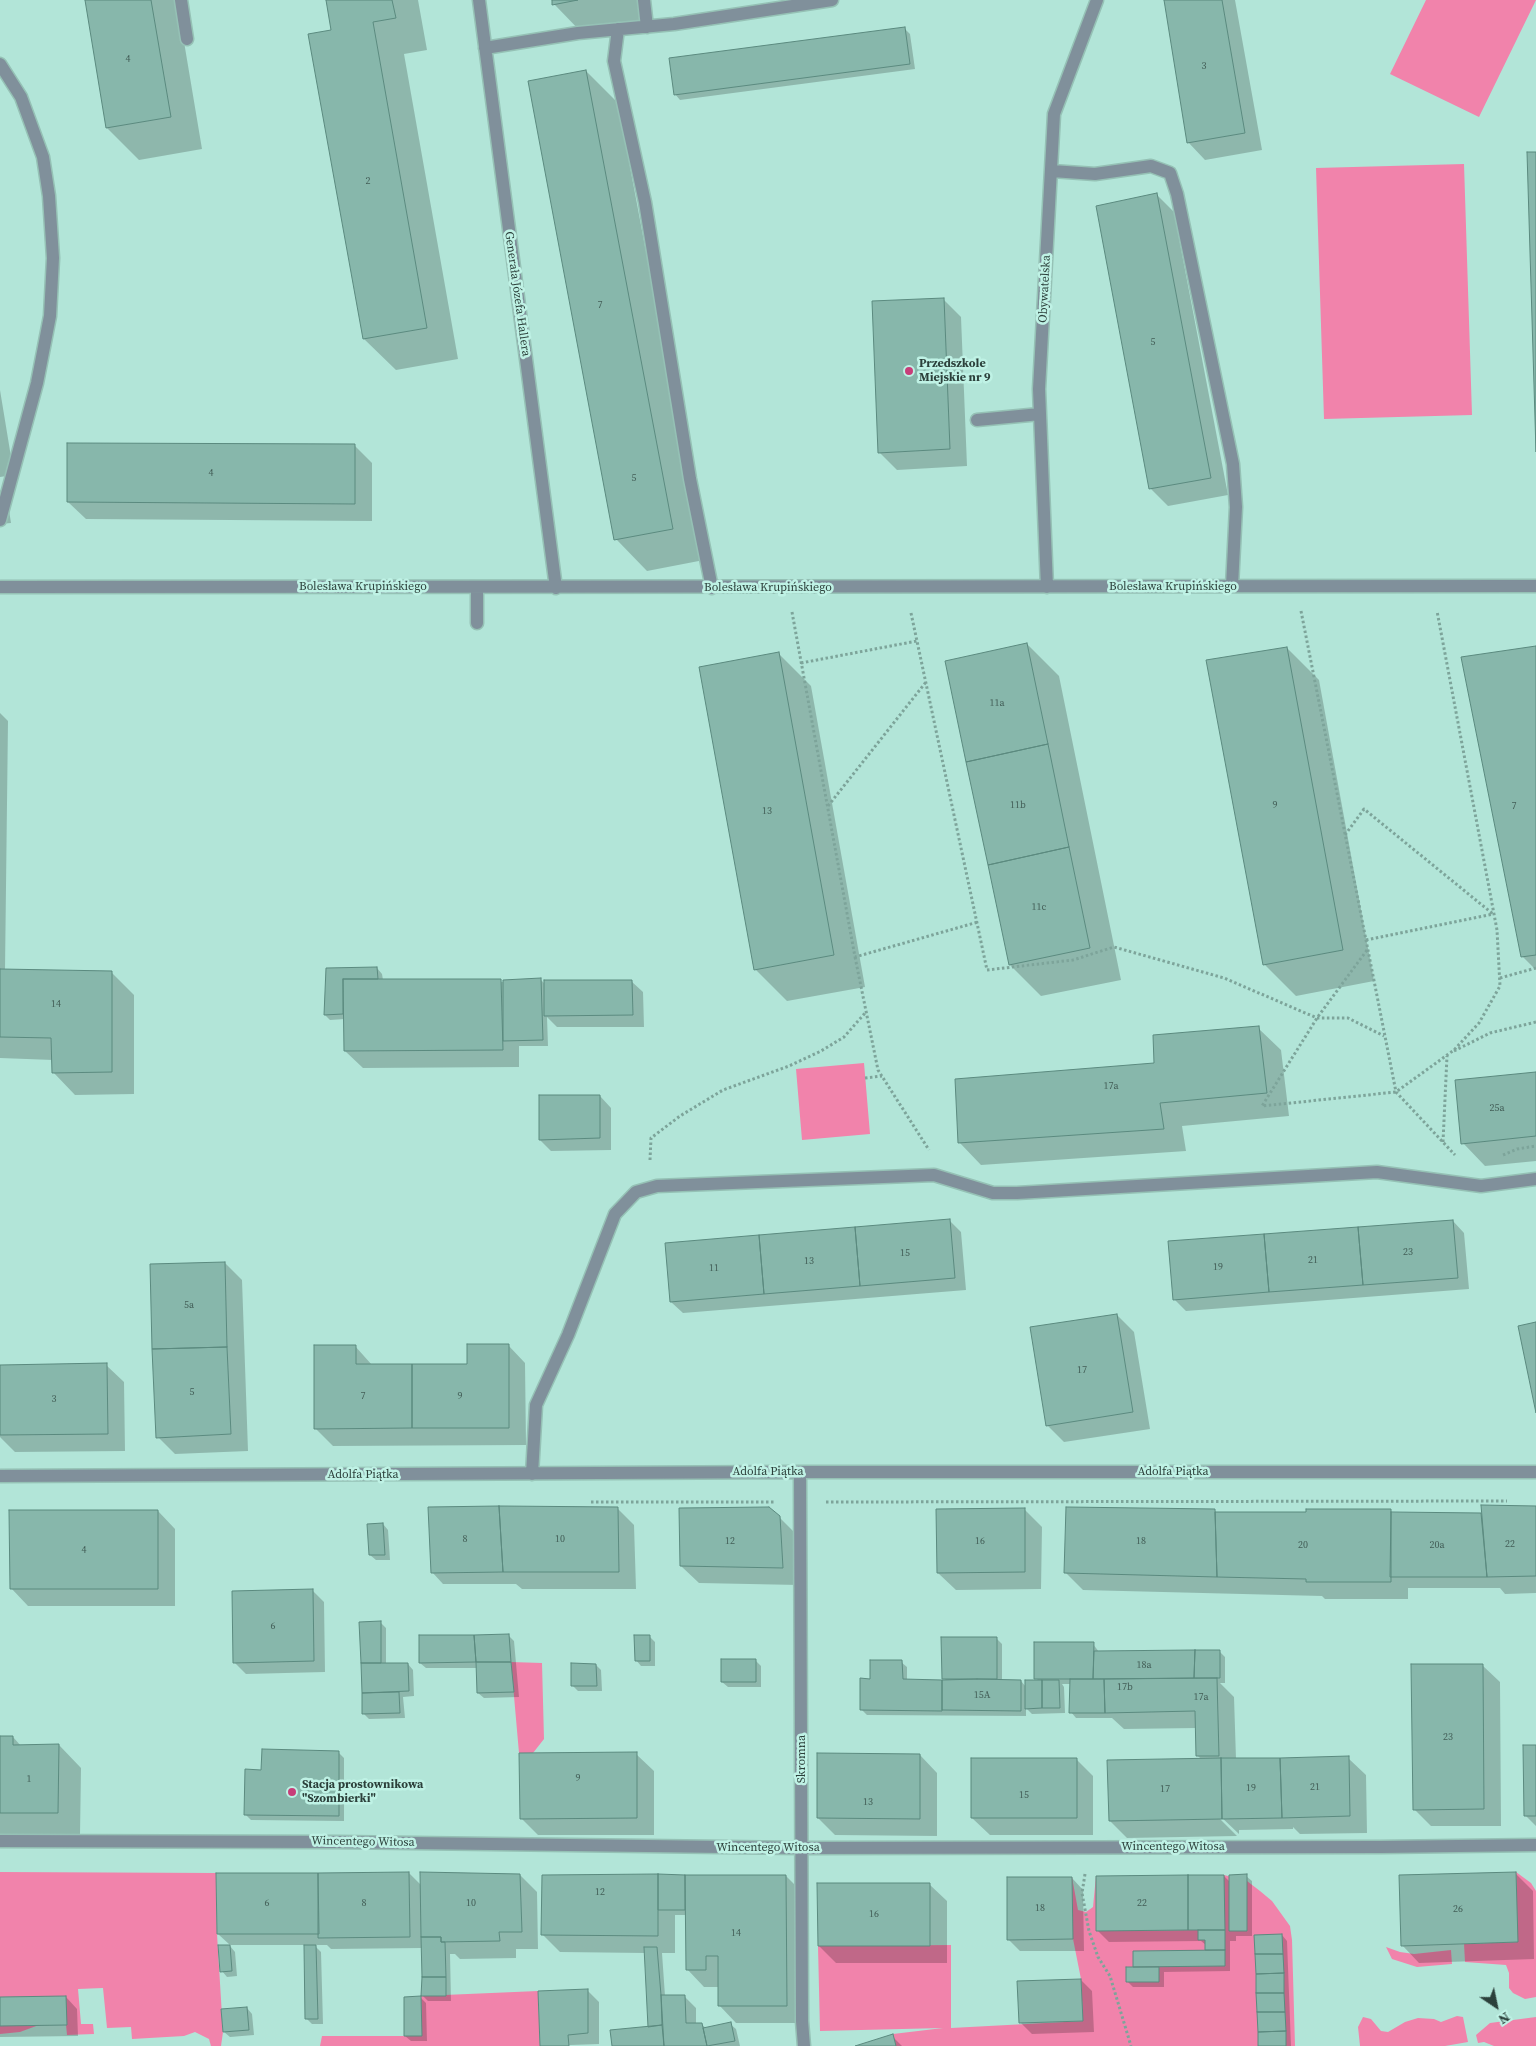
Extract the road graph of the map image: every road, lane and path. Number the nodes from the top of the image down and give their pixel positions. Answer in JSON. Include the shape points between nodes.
{"nodes":[{"id":1,"x":181,"y":0,"type":"edge"},
{"id":2,"x":478,"y":0,"type":"edge"},
{"id":3,"x":644,"y":0,"type":"edge"},
{"id":4,"x":832,"y":0,"type":"edge"},
{"id":5,"x":1097,"y":0,"type":"edge"},
{"id":6,"x":648,"y":27,"type":"junction"},
{"id":7,"x":618,"y":29,"type":"junction"},
{"id":8,"x":188,"y":39,"type":"dead end"},
{"id":9,"x":485,"y":48,"type":"junction"},
{"id":10,"x":0,"y":64,"type":"edge"},
{"id":11,"x":1052,"y":171,"type":"junction"},
{"id":12,"x":1040,"y":414,"type":"junction"},
{"id":13,"x":976,"y":420,"type":"dead end"},
{"id":14,"x":0,"y":520,"type":"edge"},
{"id":15,"x":1232,"y":586,"type":"junction"},
{"id":16,"x":1296,"y":586,"type":"junction"},
{"id":17,"x":1432,"y":586,"type":"junction"},
{"id":18,"x":1536,"y":586,"type":"edge"},
{"id":19,"x":0,"y":587,"type":"edge"},
{"id":20,"x":477,"y":587,"type":"junction"},
{"id":21,"x":787,"y":587,"type":"junction"},
{"id":22,"x":1047,"y":587,"type":"junction"},
{"id":23,"x":556,"y":588,"type":"junction"},
{"id":24,"x":712,"y":588,"type":"junction"},
{"id":25,"x":906,"y":588,"type":"junction"},
{"id":26,"x":477,"y":623,"type":"dead end"},
{"id":27,"x":917,"y":640,"type":"junction"},
{"id":28,"x":801,"y":663,"type":"junction"},
{"id":29,"x":926,"y":682,"type":"junction"},
{"id":30,"x":828,"y":807,"type":"junction"},
{"id":31,"x":1345,"y":835,"type":"junction"},
{"id":32,"x":1494,"y":914,"type":"junction"},
{"id":33,"x":978,"y":922,"type":"junction"},
{"id":34,"x":1366,"y":940,"type":"junction"},
{"id":35,"x":1368,"y":950,"type":"junction"},
{"id":36,"x":855,"y":957,"type":"junction"},
{"id":37,"x":1536,"y":968,"type":"edge"},
{"id":38,"x":1500,"y":978,"type":"junction"},
{"id":39,"x":866,"y":1012,"type":"junction"},
{"id":40,"x":1317,"y":1018,"type":"junction"},
{"id":41,"x":1536,"y":1022,"type":"edge"},
{"id":42,"x":1384,"y":1036,"type":"junction"},
{"id":43,"x":1447,"y":1055,"type":"junction"},
{"id":44,"x":882,"y":1076,"type":"junction"},
{"id":45,"x":866,"y":1078,"type":"dead end"},
{"id":46,"x":1396,"y":1092,"type":"junction"},
{"id":47,"x":1443,"y":1142,"type":"junction"},
{"id":48,"x":1536,"y":1146,"type":"edge"},
{"id":49,"x":1502,"y":1156,"type":"dead end"},
{"id":50,"x":1457,"y":1157,"type":"dead end"},
{"id":51,"x":934,"y":1158,"type":"dead end"},
{"id":52,"x":1536,"y":1179,"type":"edge"},
{"id":53,"x":636,"y":1192,"type":"junction"},
{"id":54,"x":800,"y":1472,"type":"junction"},
{"id":55,"x":1536,"y":1472,"type":"edge"},
{"id":56,"x":532,"y":1474,"type":"junction"},
{"id":57,"x":0,"y":1476,"type":"edge"},
{"id":58,"x":1516,"y":1501,"type":"dead end"},
{"id":59,"x":587,"y":1502,"type":"dead end"},
{"id":60,"x":801,"y":1502,"type":"junction"},
{"id":61,"x":0,"y":1841,"type":"edge"},
{"id":62,"x":1536,"y":1844,"type":"edge"},
{"id":63,"x":802,"y":1848,"type":"junction"},
{"id":64,"x":1086,"y":1870,"type":"dead end"},
{"id":65,"x":804,"y":2046,"type":"edge"},
{"id":66,"x":1131,"y":2046,"type":"edge"}],
"edges":[{"from":1,"to":8,"type":"street"},
{"from":2,"to":9,"type":"street","name":"Generała Józefa Hallera"},
{"from":3,"to":6,"type":"street"},
{"from":4,"to":6,"type":"street"},
{"from":5,"to":11,"type":"street","name":"Obywatelska","via":[[1054,114]]},
{"from":6,"to":7,"type":"street"},
{"from":7,"to":9,"type":"street"},
{"from":7,"to":24,"type":"street","via":[[614,61],[645,202],[690,479]]},
{"from":9,"to":23,"type":"street","name":"Generała Józefa Hallera"},
{"from":10,"to":14,"type":"street","via":[[21,97],[43,157],[53,258],[50,316],[37,383]]},
{"from":11,"to":12,"type":"street","name":"Obywatelska"},
{"from":11,"to":15,"type":"street","via":[[1095,174],[1150,166],[1170,173],[1233,464],[1236,507]]},
{"from":12,"to":13,"type":"street"},
{"from":12,"to":22,"type":"street","name":"Obywatelska"},
{"from":15,"to":16,"type":"street","name":"Bolesława Krupińskiego"},
{"from":15,"to":22,"type":"street","name":"Bolesława Krupińskiego"},
{"from":16,"to":17,"type":"street","name":"Bolesława Krupińskiego"},
{"from":16,"to":31,"type":"path"},
{"from":17,"to":18,"type":"street","name":"Bolesława Krupińskiego"},
{"from":17,"to":32,"type":"path"},
{"from":19,"to":20,"type":"street","name":"Bolesława Krupińskiego"},
{"from":20,"to":23,"type":"street","name":"Bolesława Krupińskiego"},
{"from":20,"to":26,"type":"street"},
{"from":21,"to":24,"type":"street","name":"Bolesława Krupińskiego"},
{"from":21,"to":25,"type":"street","name":"Bolesława Krupińskiego"},
{"from":21,"to":28,"type":"path"},
{"from":22,"to":25,"type":"street","name":"Bolesława Krupińskiego"},
{"from":23,"to":24,"type":"street","name":"Bolesława Krupińskiego"},
{"from":25,"to":27,"type":"path"},
{"from":27,"to":28,"type":"path"},
{"from":27,"to":29,"type":"path"},
{"from":28,"to":30,"type":"path"},
{"from":29,"to":30,"type":"path"},
{"from":29,"to":33,"type":"path"},
{"from":30,"to":36,"type":"path"},
{"from":31,"to":32,"type":"path","via":[[1364,809]]},
{"from":31,"to":34,"type":"path"},
{"from":32,"to":34,"type":"path"},
{"from":32,"to":38,"type":"path"},
{"from":33,"to":36,"type":"path"},
{"from":33,"to":40,"type":"path","via":[[987,970],[1073,960],[1114,947],[1224,978]]},
{"from":34,"to":35,"type":"path"},
{"from":35,"to":40,"type":"path"},
{"from":35,"to":42,"type":"path"},
{"from":36,"to":39,"type":"path"},
{"from":37,"to":38,"type":"path"},
{"from":38,"to":43,"type":"path","via":[[1500,986],[1479,1023]]},
{"from":39,"to":44,"type":"path"},
{"from":39,"to":53,"type":"path","via":[[844,1037],[821,1052],[723,1090],[651,1138],[650,1171]]},
{"from":40,"to":42,"type":"path","via":[[1348,1018]]},
{"from":40,"to":46,"type":"path","via":[[1262,1106]]},
{"from":41,"to":43,"type":"path","via":[[1490,1033]]},
{"from":42,"to":46,"type":"path"},
{"from":43,"to":46,"type":"path"},
{"from":43,"to":47,"type":"path"},
{"from":44,"to":45,"type":"path"},
{"from":44,"to":51,"type":"path"},
{"from":46,"to":47,"type":"path"},
{"from":47,"to":50,"type":"path"},
{"from":48,"to":49,"type":"path"},
{"from":52,"to":53,"type":"street","via":[[1481,1186],[1377,1172],[993,1193],[934,1175],[657,1186]]},
{"from":53,"to":56,"type":"street","via":[[615,1214],[568,1335],[536,1405]]},
{"from":54,"to":55,"type":"street","name":"Adolfa Piątka"},
{"from":54,"to":56,"type":"street","name":"Adolfa Piątka"},
{"from":54,"to":60,"type":"street","name":"Skromna"},
{"from":56,"to":57,"type":"street","name":"Adolfa Piątka"},
{"from":58,"to":60,"type":"path"},
{"from":59,"to":60,"type":"path"},
{"from":60,"to":63,"type":"street","name":"Skromna"},
{"from":61,"to":63,"type":"street","name":"Wincentego Witosa"},
{"from":62,"to":63,"type":"street","name":"Wincentego Witosa"},
{"from":63,"to":65,"type":"street","name":"Skromna"},
{"from":64,"to":66,"type":"path","via":[[1082,1893],[1089,1931],[1098,1957],[1110,1976]]}]}
